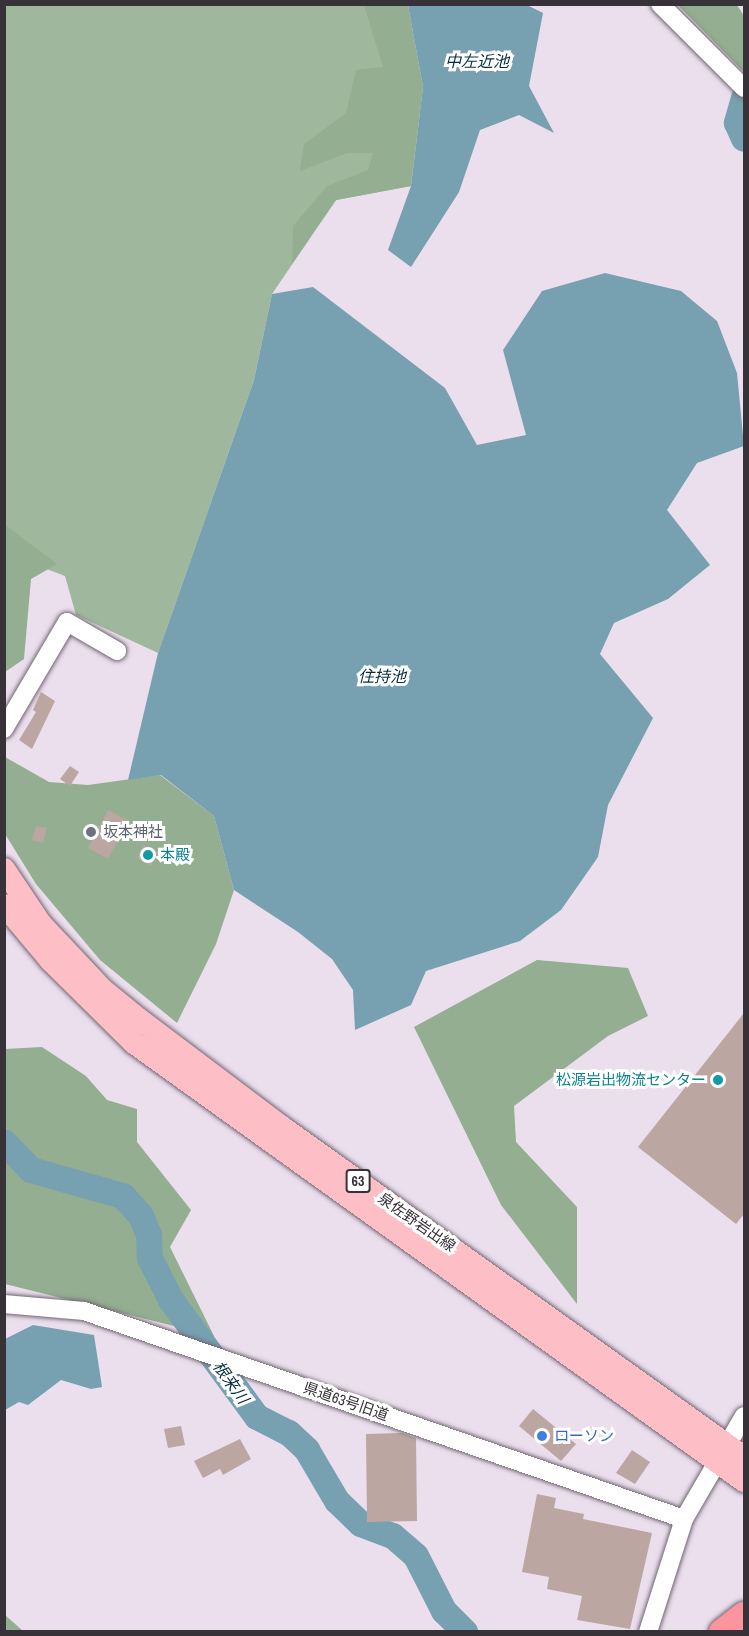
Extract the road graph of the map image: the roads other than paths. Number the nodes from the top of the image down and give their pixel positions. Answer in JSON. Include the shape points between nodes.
{"nodes":[{"id":1,"x":660,"y":4,"type":"edge"},
{"id":2,"x":741,"y":85,"type":"edge"},
{"id":3,"x":117,"y":651,"type":"dead end"},
{"id":4,"x":4,"y":729,"type":"edge"},
{"id":5,"x":4,"y":870,"type":"edge"},
{"id":6,"x":4,"y":905,"type":"edge"},
{"id":7,"x":4,"y":1304,"type":"edge"},
{"id":8,"x":744,"y":1416,"type":"edge"},
{"id":9,"x":731,"y":1455,"type":"edge"},
{"id":10,"x":744,"y":1481,"type":"edge"},
{"id":11,"x":684,"y":1519,"type":"junction"},
{"id":12,"x":744,"y":1616,"type":"edge"},
{"id":13,"x":648,"y":1632,"type":"edge"},
{"id":14,"x":722,"y":1632,"type":"edge"}],
"edges":[{"from":1,"to":2,"type":"street"},
{"from":3,"to":4,"type":"street","via":[[67,622]]},
{"from":5,"to":9,"type":"main road","name":"泉佐野岩出線","number":"63","via":[[41,924],[102,989],[140,1020]]},
{"from":6,"to":9,"type":"main road","name":"泉佐野岩出線","number":"63","via":[[51,961],[134,1043]]},
{"from":7,"to":11,"type":"street","name":"県道63号旧道","via":[[84,1311]]},
{"from":8,"to":9,"type":"street"},
{"from":9,"to":10,"type":"main road","name":"泉佐野岩出線","number":"63"},
{"from":9,"to":11,"type":"street"},
{"from":11,"to":13,"type":"street"},
{"from":12,"to":14,"type":"highway"}]}
